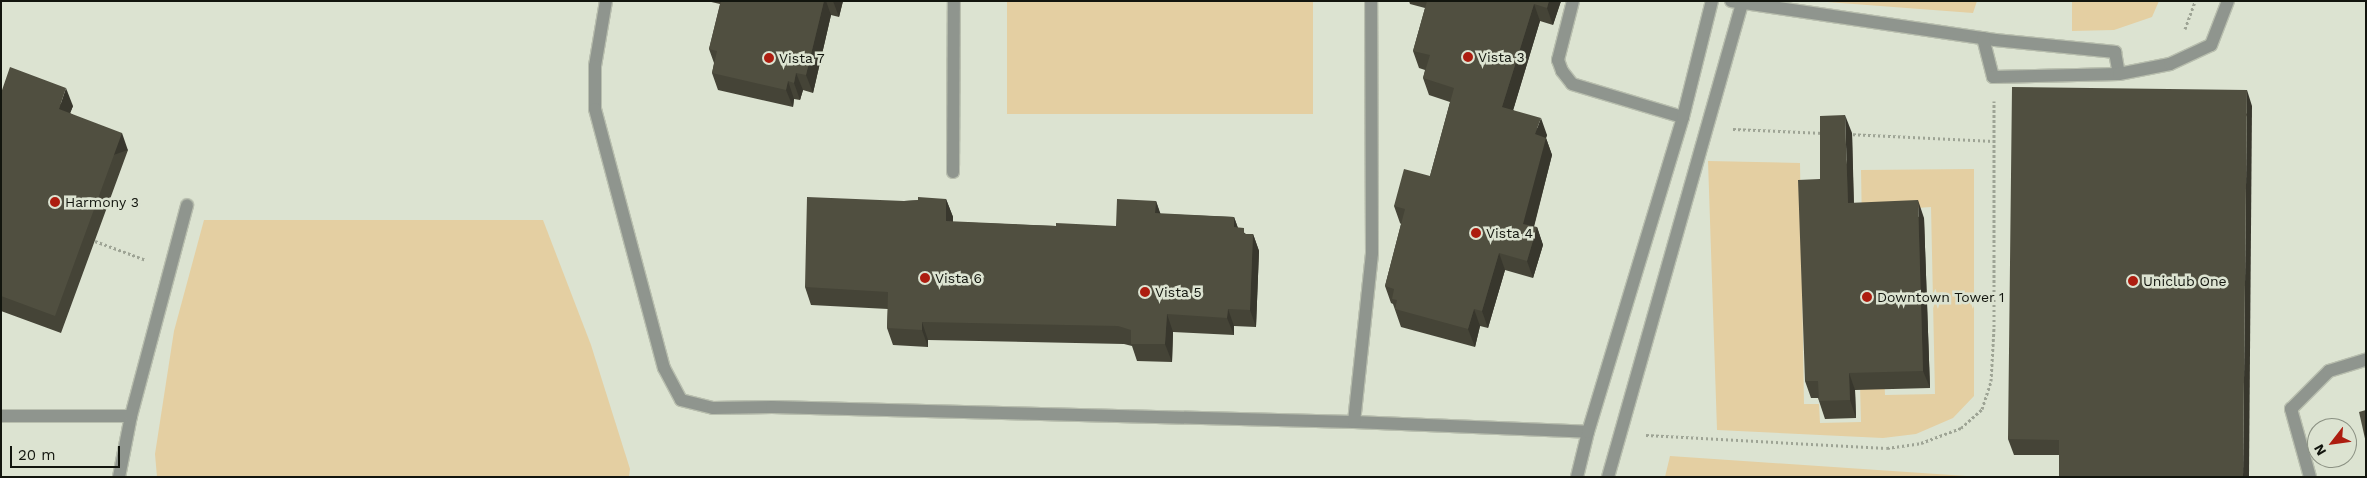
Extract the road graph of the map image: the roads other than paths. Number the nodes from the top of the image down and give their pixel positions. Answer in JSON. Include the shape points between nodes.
{"nodes":[{"id":1,"x":606,"y":1,"type":"edge"},
{"id":2,"x":954,"y":1,"type":"edge"},
{"id":3,"x":1371,"y":1,"type":"edge"},
{"id":4,"x":1573,"y":1,"type":"edge"},
{"id":5,"x":1712,"y":1,"type":"edge"},
{"id":6,"x":2228,"y":1,"type":"edge"},
{"id":7,"x":1739,"y":2,"type":"edge"},
{"id":8,"x":1983,"y":38,"type":"junction"},
{"id":9,"x":2119,"y":74,"type":"junction"},
{"id":10,"x":1683,"y":117,"type":"junction"},
{"id":11,"x":953,"y":172,"type":"dead end"},
{"id":12,"x":187,"y":205,"type":"dead end"},
{"id":13,"x":2366,"y":360,"type":"edge"},
{"id":14,"x":1,"y":416,"type":"edge"},
{"id":15,"x":131,"y":416,"type":"junction"},
{"id":16,"x":1354,"y":422,"type":"junction"},
{"id":17,"x":1588,"y":432,"type":"junction"},
{"id":18,"x":119,"y":477,"type":"edge"},
{"id":19,"x":1578,"y":477,"type":"edge"},
{"id":20,"x":1608,"y":477,"type":"edge"},
{"id":21,"x":2310,"y":477,"type":"edge"}],
"edges":[{"from":1,"to":16,"type":"street","via":[[595,66],[595,110],[664,368],[681,400],[713,408],[772,406]]},
{"from":2,"to":11,"type":"street"},
{"from":3,"to":16,"type":"street","via":[[1372,253]]},
{"from":4,"to":10,"type":"street","via":[[1558,60],[1562,72],[1572,84]]},
{"from":5,"to":10,"type":"street"},
{"from":6,"to":9,"type":"street","via":[[2211,45],[2170,64]]},
{"from":7,"to":8,"type":"street"},
{"from":7,"to":20,"type":"street","via":[[1710,128]]},
{"from":8,"to":9,"type":"street","via":[[2115,52]]},
{"from":8,"to":9,"type":"street","via":[[1994,77]]},
{"from":10,"to":17,"type":"street"},
{"from":12,"to":15,"type":"street"},
{"from":13,"to":21,"type":"street","via":[[2329,371],[2291,409]]},
{"from":14,"to":15,"type":"street"},
{"from":15,"to":18,"type":"street"},
{"from":16,"to":17,"type":"street"},
{"from":17,"to":19,"type":"street"}]}
